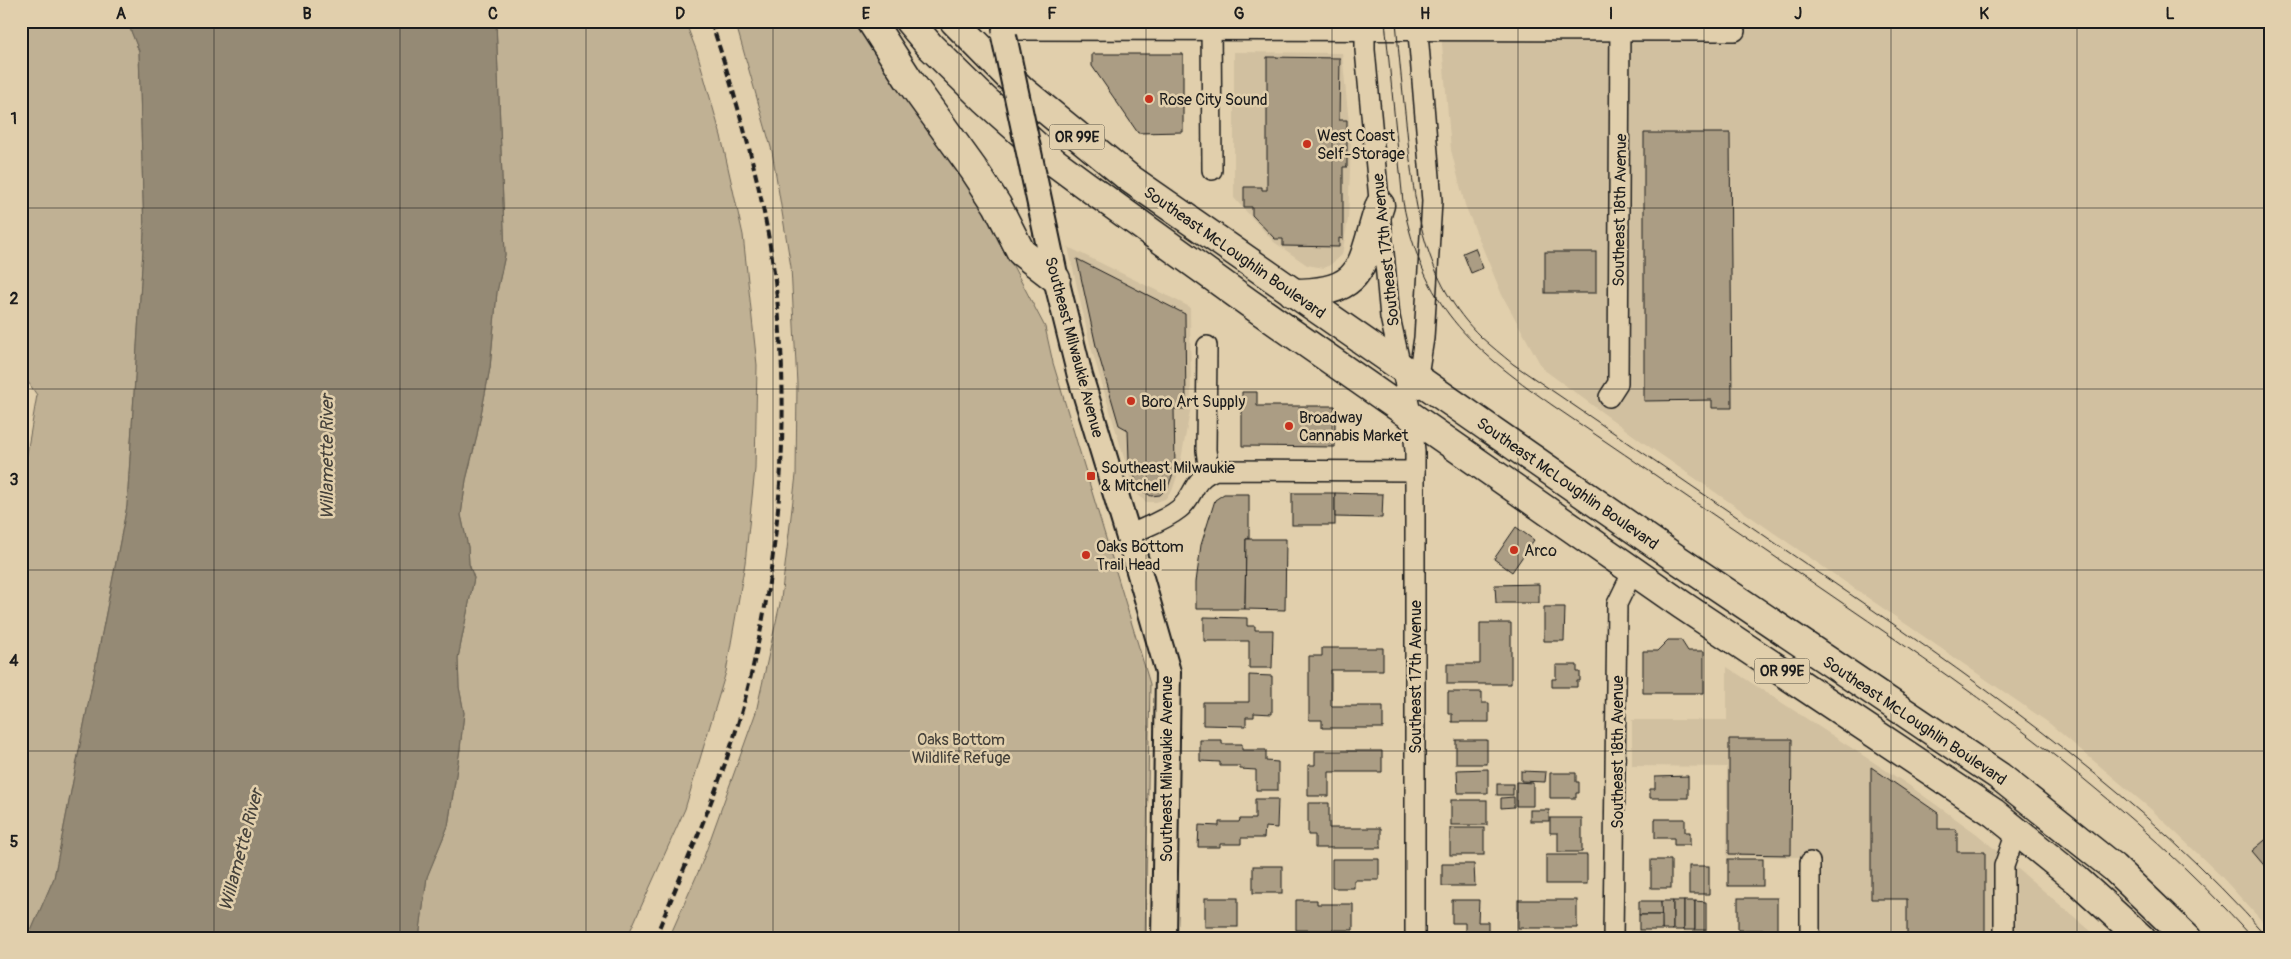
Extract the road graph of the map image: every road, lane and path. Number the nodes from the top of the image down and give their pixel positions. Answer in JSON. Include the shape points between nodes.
{"nodes":[{"id":1,"x":871,"y":21,"type":"edge"},
{"id":2,"x":909,"y":21,"type":"edge"},
{"id":3,"x":954,"y":21,"type":"edge"},
{"id":4,"x":1211,"y":26,"type":"edge"},
{"id":5,"x":1365,"y":26,"type":"edge"},
{"id":6,"x":1417,"y":26,"type":"edge"},
{"id":7,"x":1620,"y":26,"type":"edge"},
{"id":8,"x":1002,"y":29,"type":"edge"},
{"id":9,"x":1735,"y":31,"type":"dead end"},
{"id":10,"x":1212,"y":170,"type":"dead end"},
{"id":11,"x":1380,"y":205,"type":"junction"},
{"id":12,"x":1056,"y":280,"type":"junction"},
{"id":13,"x":1293,"y":293,"type":"junction"},
{"id":14,"x":1207,"y":346,"type":"dead end"},
{"id":15,"x":1410,"y":375,"type":"junction"},
{"id":16,"x":1609,"y":397,"type":"dead end"},
{"id":17,"x":1412,"y":417,"type":"junction"},
{"id":18,"x":1415,"y":471,"type":"junction"},
{"id":19,"x":1209,"y":473,"type":"junction"},
{"id":20,"x":1128,"y":534,"type":"junction"},
{"id":21,"x":1633,"y":570,"type":"junction"},
{"id":22,"x":2017,"y":830,"type":"junction"},
{"id":23,"x":1810,"y":862,"type":"dead end"},
{"id":24,"x":1164,"y":938,"type":"edge"},
{"id":25,"x":1415,"y":938,"type":"edge"},
{"id":26,"x":1613,"y":938,"type":"edge"},
{"id":27,"x":1810,"y":938,"type":"edge"},
{"id":28,"x":2004,"y":938,"type":"edge"},
{"id":29,"x":2141,"y":938,"type":"edge"},
{"id":30,"x":2187,"y":938,"type":"edge"}],
"edges":[{"from":1,"to":12,"type":"highway","via":[[997,205],[1021,252]]},
{"from":2,"to":17,"type":"highway","name":"Southeast McLoughlin Boulevard","number":"OR 99E","via":[[985,100],[1053,160]]},
{"from":3,"to":13,"type":"highway","name":"Southeast McLoughlin Boulevard","number":"OR 99E","via":[[1063,126],[1129,178]]},
{"from":4,"to":5,"type":"street"},
{"from":4,"to":8,"type":"street"},
{"from":4,"to":10,"type":"street"},
{"from":5,"to":6,"type":"street"},
{"from":5,"to":11,"type":"street","name":"Southeast 17th Avenue"},
{"from":6,"to":7,"type":"street"},
{"from":6,"to":15,"type":"street","name":"Southeast 17th Avenue","via":[[1432,200],[1424,338]]},
{"from":7,"to":9,"type":"street"},
{"from":7,"to":16,"type":"street","name":"Southeast 18th Avenue","via":[[1618,383]]},
{"from":8,"to":12,"type":"main road","name":"Southeast Milwaukie Avenue","bridge":true},
{"from":11,"to":13,"type":"highway","via":[[1359,270],[1352,280],[1323,293]]},
{"from":11,"to":15,"type":"street","name":"Southeast 17th Avenue","via":[[1390,318]]},
{"from":12,"to":20,"type":"main road","name":"Southeast Milwaukie Avenue","via":[[1080,376]]},
{"from":13,"to":15,"type":"highway","name":"Southeast McLoughlin Boulevard","number":"OR 99E"},
{"from":14,"to":19,"type":"street","via":[[1206,450]]},
{"from":15,"to":17,"type":"street","name":"Southeast 17th Avenue"},
{"from":15,"to":30,"type":"highway","name":"Southeast McLoughlin Boulevard","number":"OR 99E","via":[[1999,776],[2113,867]]},
{"from":17,"to":18,"type":"street","name":"Southeast 17th Avenue"},
{"from":17,"to":21,"type":"highway","name":"Southeast McLoughlin Boulevard","number":"OR 99E"},
{"from":18,"to":19,"type":"street","via":[[1228,469]]},
{"from":18,"to":25,"type":"street","name":"Southeast 17th Avenue"},
{"from":19,"to":20,"type":"street","via":[[1201,477],[1181,508]]},
{"from":20,"to":24,"type":"main road","name":"Southeast Milwaukie Avenue","via":[[1168,672]]},
{"from":21,"to":22,"type":"highway","name":"Southeast McLoughlin Boulevard","number":"OR 99E"},
{"from":21,"to":26,"type":"street","name":"Southeast 18th Avenue","via":[[1617,604]]},
{"from":22,"to":28,"type":"street","via":[[2004,866]]},
{"from":22,"to":29,"type":"highway","name":"Southeast McLoughlin Boulevard","number":"OR 99E"},
{"from":23,"to":27,"type":"street"}]}
